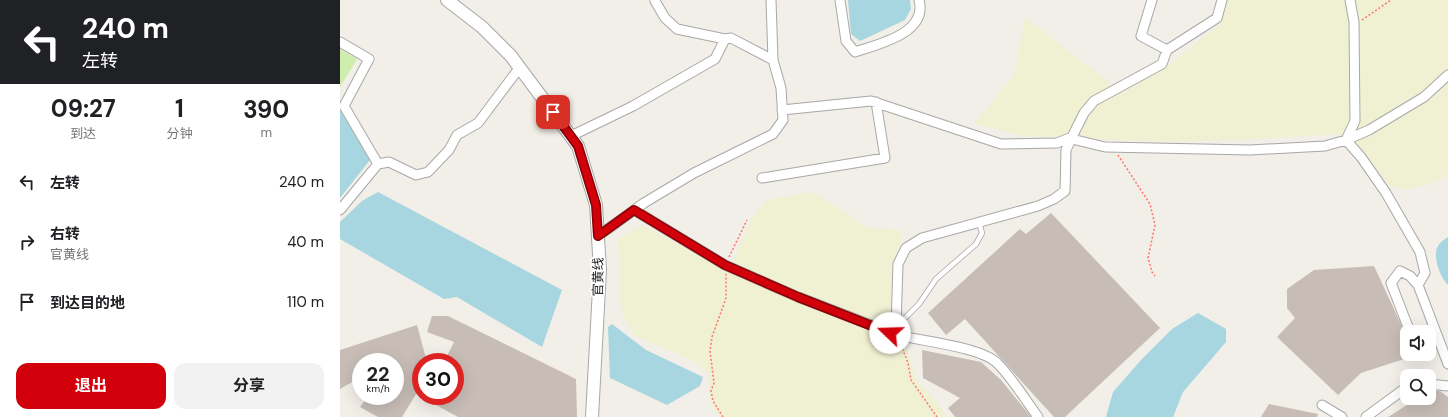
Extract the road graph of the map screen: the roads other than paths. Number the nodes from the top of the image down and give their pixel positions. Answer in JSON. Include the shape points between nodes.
{"nodes":[{"id":1,"x":447,"y":0,"type":"edge"},
{"id":2,"x":771,"y":0,"type":"edge"},
{"id":3,"x":840,"y":0,"type":"edge"},
{"id":4,"x":920,"y":0,"type":"edge"},
{"id":5,"x":1152,"y":0,"type":"edge"},
{"id":6,"x":1222,"y":0,"type":"edge"},
{"id":7,"x":1350,"y":0,"type":"edge"},
{"id":8,"x":655,"y":1,"type":"dead end"},
{"id":9,"x":725,"y":38,"type":"junction"},
{"id":10,"x":340,"y":42,"type":"edge"},
{"id":11,"x":1167,"y":50,"type":"junction"},
{"id":12,"x":773,"y":60,"type":"junction"},
{"id":13,"x":520,"y":67,"type":"junction"},
{"id":14,"x":1448,"y":75,"type":"edge"},
{"id":15,"x":876,"y":102,"type":"junction"},
{"id":16,"x":782,"y":110,"type":"junction"},
{"id":17,"x":571,"y":136,"type":"junction"},
{"id":18,"x":1072,"y":137,"type":"junction"},
{"id":19,"x":1346,"y":140,"type":"junction"},
{"id":20,"x":378,"y":164,"type":"junction"},
{"id":21,"x":762,"y":178,"type":"dead end"},
{"id":22,"x":340,"y":210,"type":"edge"},
{"id":23,"x":634,"y":210,"type":"junction"},
{"id":24,"x":979,"y":222,"type":"junction"},
{"id":25,"x":598,"y":236,"type":"junction"},
{"id":26,"x":1418,"y":285,"type":"junction"},
{"id":27,"x":1407,"y":325,"type":"edge"},
{"id":28,"x":897,"y":331,"type":"junction"},
{"id":29,"x":1448,"y":364,"type":"edge"},
{"id":30,"x":1436,"y":385,"type":"edge"},
{"id":31,"x":1448,"y":386,"type":"edge"},
{"id":32,"x":1400,"y":392,"type":"edge"},
{"id":33,"x":1322,"y":405,"type":"dead end"},
{"id":34,"x":592,"y":417,"type":"edge"},
{"id":35,"x":1038,"y":417,"type":"edge"},
{"id":36,"x":1342,"y":417,"type":"edge"},
{"id":37,"x":1366,"y":417,"type":"edge"}],
"edges":[{"from":1,"to":13,"type":"street","name":"官黄线","via":[[482,27]]},
{"from":2,"to":12,"type":"street"},
{"from":3,"to":4,"type":"street","via":[[846,41],[855,52],[883,43],[911,27],[917,22],[922,9]]},
{"from":5,"to":11,"type":"street","via":[[1141,36]]},
{"from":6,"to":11,"type":"street","via":[[1217,18]]},
{"from":7,"to":19,"type":"street","via":[[1354,27],[1355,121]]},
{"from":8,"to":9,"type":"street","via":[[665,18],[677,28]]},
{"from":9,"to":12,"type":"street","via":[[731,38]]},
{"from":9,"to":17,"type":"street","via":[[715,59],[633,106]]},
{"from":10,"to":20,"type":"street","via":[[369,59],[344,106]]},
{"from":11,"to":18,"type":"street","via":[[1162,64],[1094,101],[1084,113]]},
{"from":12,"to":16,"type":"street","via":[[781,88]]},
{"from":13,"to":17,"type":"street","name":"官黄线"},
{"from":13,"to":20,"type":"street","via":[[478,123],[456,135],[449,150],[428,172],[416,175],[389,162]]},
{"from":14,"to":19,"type":"street","via":[[1424,97],[1369,130]]},
{"from":15,"to":16,"type":"street","via":[[871,100]]},
{"from":15,"to":18,"type":"street","via":[[1001,144],[1057,143]]},
{"from":15,"to":21,"type":"street","via":[[885,158]]},
{"from":16,"to":23,"type":"street","via":[[783,120],[773,134],[694,173]]},
{"from":17,"to":25,"type":"street","name":"官黄线","via":[[578,146],[596,205]]},
{"from":18,"to":19,"type":"street","via":[[1113,147],[1250,150],[1325,146]]},
{"from":18,"to":24,"type":"street","via":[[1066,150],[1065,191],[1038,206]]},
{"from":19,"to":26,"type":"street","via":[[1386,193],[1420,252],[1425,273]]},
{"from":20,"to":22,"type":"street"},
{"from":23,"to":25,"type":"street"},
{"from":23,"to":28,"type":"street","via":[[725,265],[798,297]]},
{"from":24,"to":28,"type":"lane","via":[[982,233],[976,244],[936,279]]},
{"from":24,"to":28,"type":"street","via":[[922,238],[906,248],[898,264]]},
{"from":25,"to":34,"type":"street","name":"官黄线","via":[[600,270]]},
{"from":26,"to":27,"type":"street","via":[[1410,276],[1400,271],[1391,283]]},
{"from":26,"to":29,"type":"street"},
{"from":28,"to":35,"type":"street","via":[[987,356],[997,363]]},
{"from":30,"to":31,"type":"street"},
{"from":32,"to":37,"type":"street"},
{"from":33,"to":36,"type":"street"}]}
